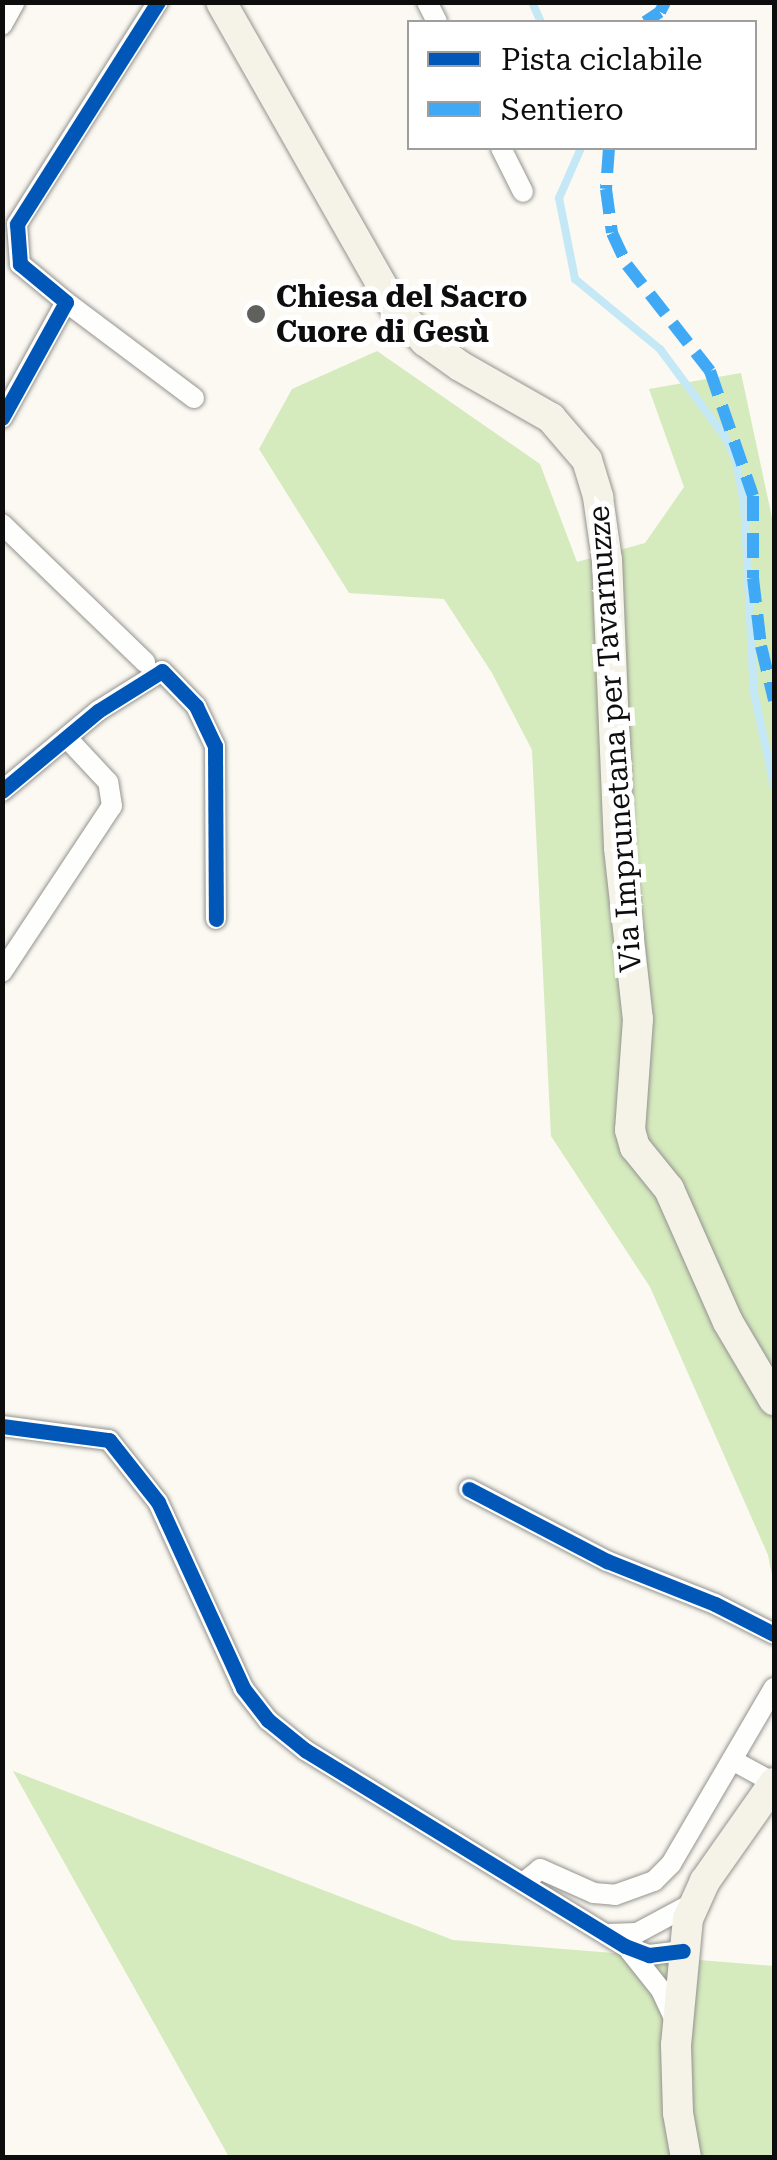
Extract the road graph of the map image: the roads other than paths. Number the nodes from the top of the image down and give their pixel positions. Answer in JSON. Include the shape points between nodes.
{"nodes":[{"id":1,"x":16,"y":2,"type":"edge"},
{"id":2,"x":158,"y":2,"type":"edge"},
{"id":3,"x":222,"y":2,"type":"edge"},
{"id":4,"x":2,"y":25,"type":"edge"},
{"id":5,"x":502,"y":150,"type":"edge"},
{"id":6,"x":523,"y":192,"type":"dead end"},
{"id":7,"x":66,"y":302,"type":"junction"},
{"id":8,"x":194,"y":398,"type":"dead end"},
{"id":9,"x":2,"y":418,"type":"edge"},
{"id":10,"x":2,"y":524,"type":"edge"},
{"id":11,"x":145,"y":662,"type":"dead end"},
{"id":12,"x":67,"y":738,"type":"junction"},
{"id":13,"x":2,"y":791,"type":"edge"},
{"id":14,"x":216,"y":919,"type":"dead end"},
{"id":15,"x":2,"y":972,"type":"edge"},
{"id":16,"x":774,"y":1400,"type":"edge"},
{"id":17,"x":2,"y":1426,"type":"edge"},
{"id":18,"x":469,"y":1489,"type":"dead end"},
{"id":19,"x":774,"y":1634,"type":"edge"},
{"id":20,"x":774,"y":1688,"type":"edge"},
{"id":21,"x":732,"y":1760,"type":"junction"},
{"id":22,"x":774,"y":1783,"type":"edge"},
{"id":23,"x":523,"y":1883,"type":"junction"},
{"id":24,"x":694,"y":1903,"type":"junction"},
{"id":25,"x":623,"y":1937,"type":"junction"},
{"id":26,"x":684,"y":1952,"type":"junction"},
{"id":27,"x":677,"y":2025,"type":"junction"},
{"id":28,"x":686,"y":2158,"type":"edge"}],
"edges":[{"from":1,"to":4,"type":"street"},
{"from":2,"to":7,"type":"street","via":[[16,224],[20,264]]},
{"from":3,"to":16,"type":"main road","name":"Via Imprunetana per Tavarnuzze","via":[[396,308],[460,366],[551,418],[587,460],[607,560],[619,848],[638,1019],[630,1130],[669,1190],[728,1322]]},
{"from":5,"to":6,"type":"street"},
{"from":7,"to":8,"type":"street"},
{"from":7,"to":9,"type":"street"},
{"from":10,"to":11,"type":"street"},
{"from":12,"to":13,"type":"street"},
{"from":12,"to":14,"type":"street","via":[[162,671],[196,706],[215,746]]},
{"from":12,"to":15,"type":"street","via":[[108,782],[112,806]]},
{"from":17,"to":23,"type":"street","via":[[108,1440],[158,1502],[220,1646],[268,1720],[305,1750]]},
{"from":18,"to":19,"type":"street","via":[[607,1561]]},
{"from":20,"to":21,"type":"street"},
{"from":21,"to":22,"type":"street"},
{"from":21,"to":23,"type":"street","via":[[671,1864],[654,1880],[615,1895],[540,1869]]},
{"from":22,"to":24,"type":"main road"},
{"from":23,"to":25,"type":"street"},
{"from":24,"to":25,"type":"street"},
{"from":24,"to":26,"type":"main road"},
{"from":25,"to":26,"type":"street"},
{"from":25,"to":27,"type":"street"},
{"from":26,"to":27,"type":"main road"},
{"from":27,"to":28,"type":"main road"}]}
